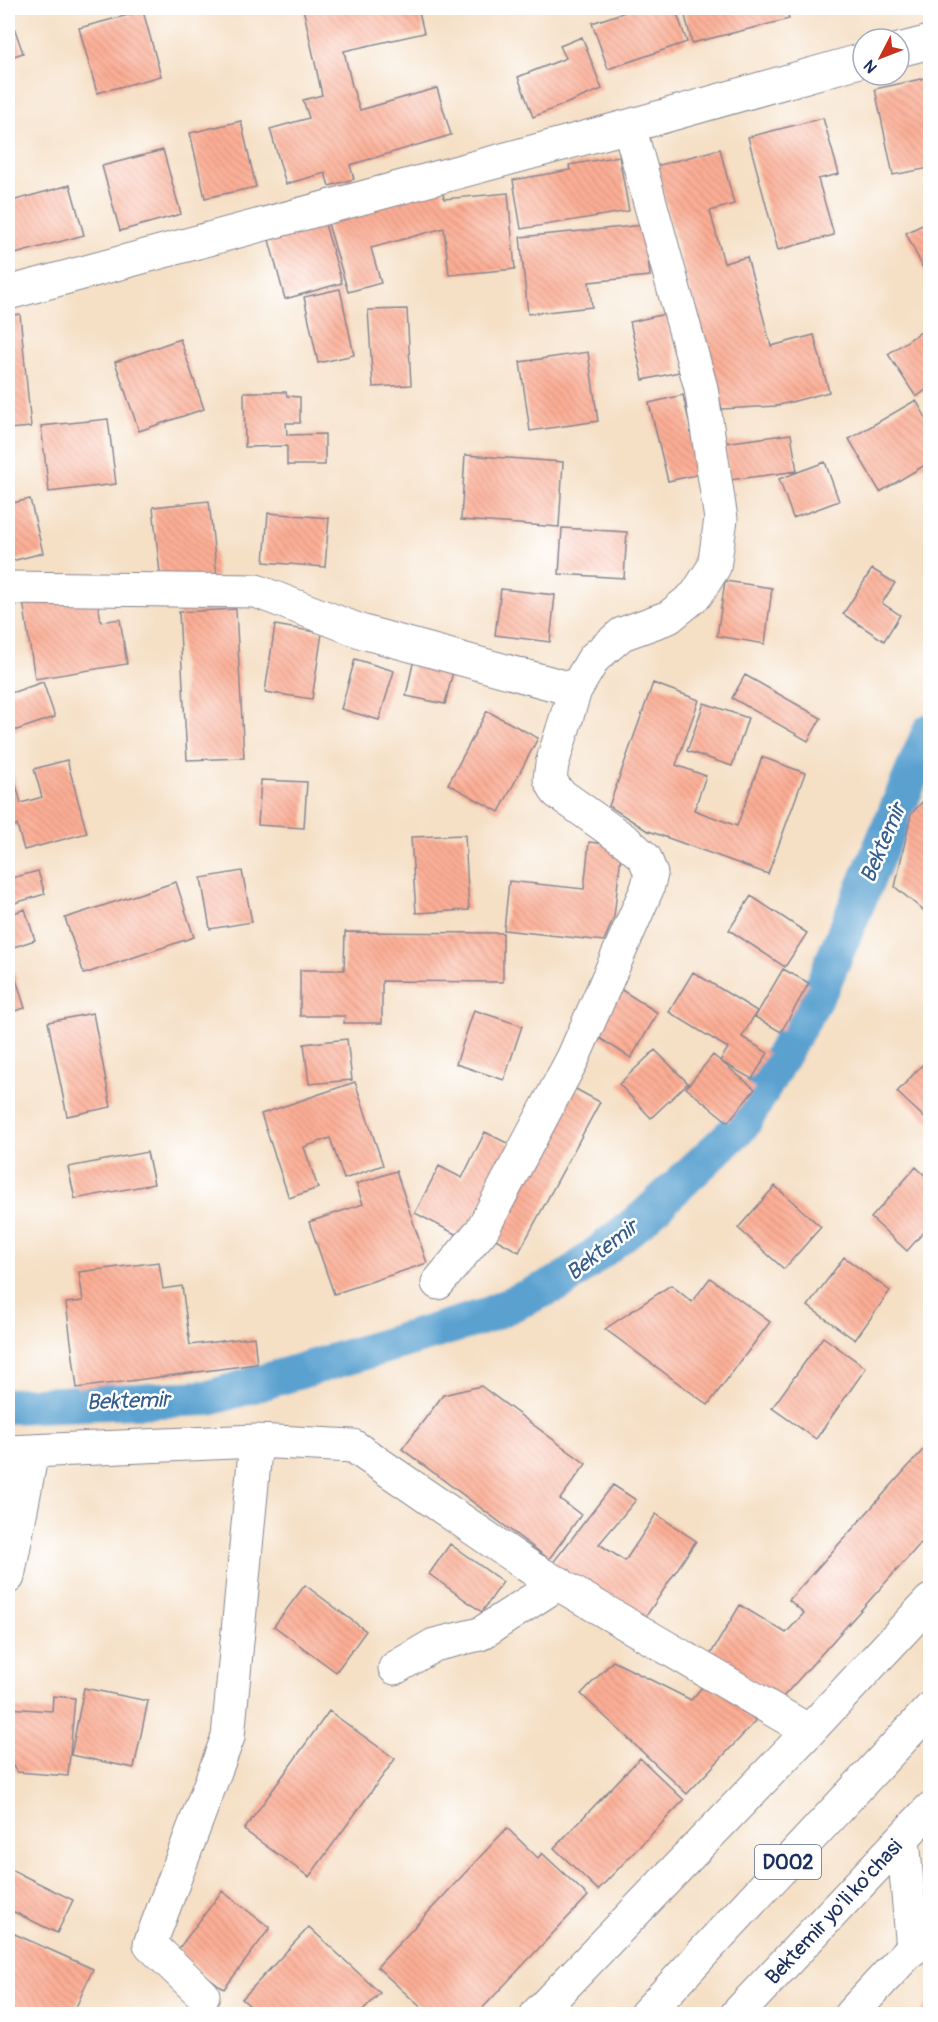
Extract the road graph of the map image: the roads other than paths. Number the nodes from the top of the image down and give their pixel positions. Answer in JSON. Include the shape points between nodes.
{"nodes":[{"id":1,"x":930,"y":42,"type":"edge"},
{"id":2,"x":911,"y":47,"type":"edge"},
{"id":3,"x":851,"y":63,"type":"edge"},
{"id":4,"x":629,"y":126,"type":"junction"},
{"id":5,"x":8,"y":292,"type":"edge"},
{"id":6,"x":8,"y":588,"type":"edge"},
{"id":7,"x":575,"y":690,"type":"junction"},
{"id":8,"x":438,"y":1283,"type":"dead end"},
{"id":9,"x":256,"y":1441,"type":"junction"},
{"id":10,"x":20,"y":1452,"type":"edge"},
{"id":11,"x":8,"y":1577,"type":"edge"},
{"id":12,"x":559,"y":1583,"type":"junction"},
{"id":13,"x":930,"y":1601,"type":"edge"},
{"id":14,"x":395,"y":1668,"type":"dead end"},
{"id":15,"x":930,"y":1709,"type":"edge"},
{"id":16,"x":809,"y":1731,"type":"junction"},
{"id":17,"x":930,"y":1809,"type":"edge"},
{"id":18,"x":903,"y":1839,"type":"junction"},
{"id":19,"x":922,"y":1939,"type":"edge"},
{"id":20,"x":203,"y":1995,"type":"dead end"},
{"id":21,"x":537,"y":2014,"type":"edge"},
{"id":22,"x":646,"y":2014,"type":"edge"},
{"id":23,"x":737,"y":2014,"type":"edge"},
{"id":24,"x":851,"y":2014,"type":"edge"}],
"edges":[{"from":1,"to":2,"type":"main road"},
{"from":3,"to":4,"type":"main road"},
{"from":4,"to":5,"type":"main road"},
{"from":4,"to":7,"type":"main road","via":[[701,388],[721,519],[714,567],[696,595],[669,617],[622,634],[594,658]]},
{"from":6,"to":7,"type":"main road","via":[[256,591],[363,632]]},
{"from":7,"to":8,"type":"main road","via":[[550,778],[563,798],[645,858],[651,874],[573,1058],[482,1230]]},
{"from":9,"to":10,"type":"main road"},
{"from":9,"to":12,"type":"main road","via":[[353,1446],[531,1568]]},
{"from":9,"to":20,"type":"main road","via":[[228,1737],[150,1944]]},
{"from":10,"to":11,"type":"main road"},
{"from":12,"to":14,"type":"main road","via":[[480,1634],[434,1645]]},
{"from":12,"to":16,"type":"main road"},
{"from":13,"to":16,"type":"main road"},
{"from":15,"to":22,"type":"main road","number":"D002"},
{"from":16,"to":21,"type":"main road"},
{"from":17,"to":18,"type":"main road","name":"Bektemir yo'li ko'chasi"},
{"from":18,"to":19,"type":"main road"},
{"from":18,"to":23,"type":"main road","name":"Bektemir yo'li ko'chasi"},
{"from":19,"to":24,"type":"main road"}]}
